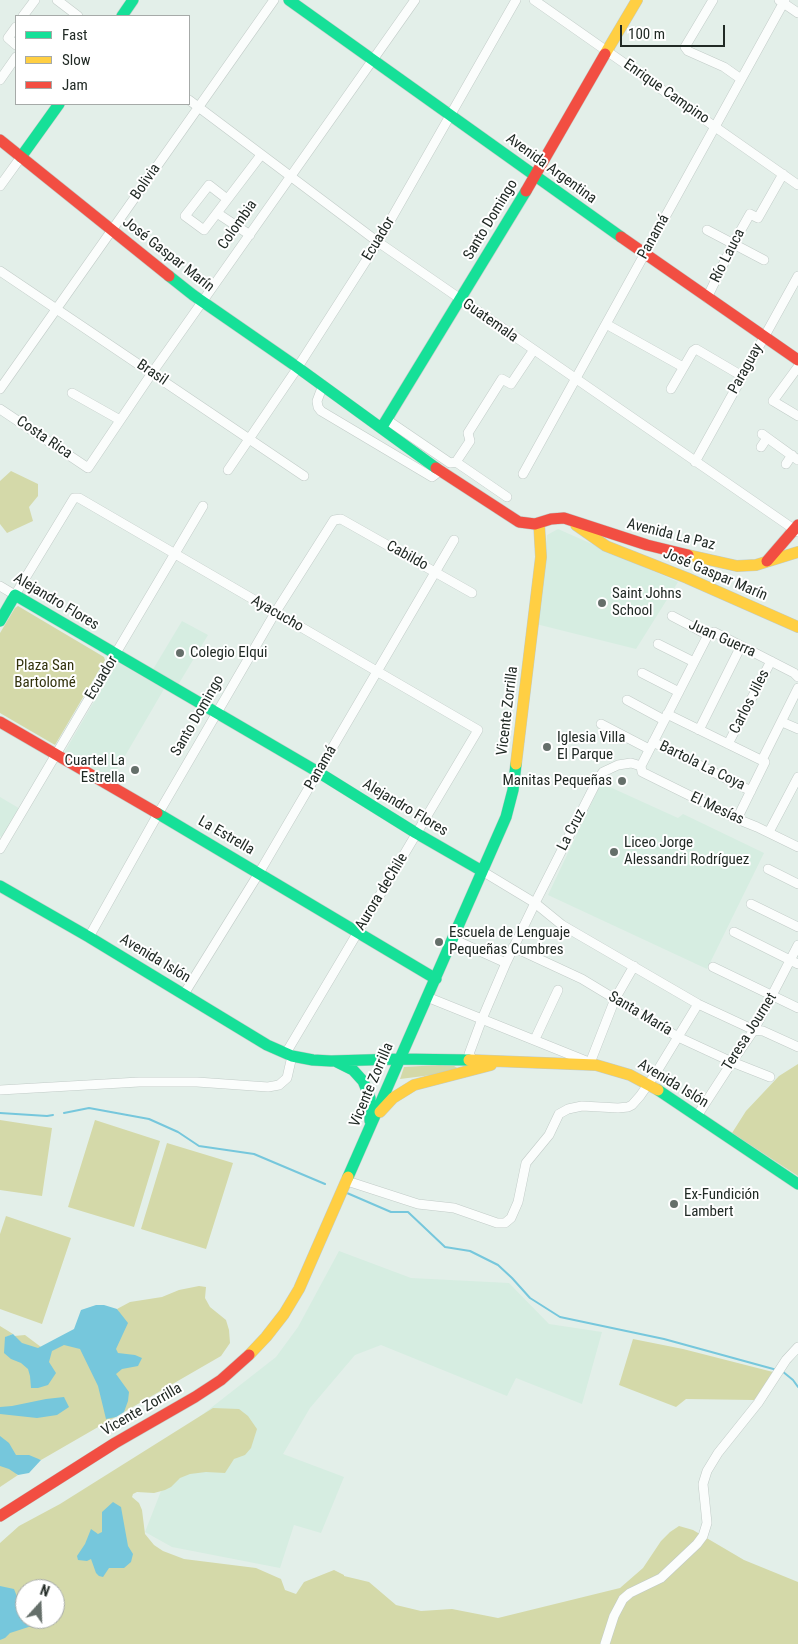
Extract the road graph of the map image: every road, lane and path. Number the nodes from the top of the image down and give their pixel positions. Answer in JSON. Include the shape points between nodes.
{"nodes":[{"id":1,"x":35,"y":0,"type":"edge"},
{"id":2,"x":57,"y":0,"type":"edge"},
{"id":3,"x":133,"y":0,"type":"edge"},
{"id":4,"x":274,"y":0,"type":"edge"},
{"id":5,"x":289,"y":0,"type":"edge"},
{"id":6,"x":415,"y":0,"type":"edge"},
{"id":7,"x":516,"y":0,"type":"edge"},
{"id":8,"x":534,"y":0,"type":"edge"},
{"id":9,"x":637,"y":0,"type":"edge"},
{"id":10,"x":713,"y":0,"type":"edge"},
{"id":11,"x":782,"y":1,"type":"edge"},
{"id":12,"x":798,"y":13,"type":"edge"},
{"id":13,"x":25,"y":15,"type":"edge"},
{"id":14,"x":77,"y":15,"type":"edge"},
{"id":15,"x":123,"y":15,"type":"edge"},
{"id":16,"x":15,"y":28,"type":"edge"},
{"id":17,"x":15,"y":44,"type":"edge"},
{"id":18,"x":607,"y":51,"type":"junction"},
{"id":19,"x":15,"y":58,"type":"edge"},
{"id":20,"x":373,"y":60,"type":"junction"},
{"id":21,"x":741,"y":79,"type":"junction"},
{"id":22,"x":0,"y":80,"type":"edge"},
{"id":23,"x":190,"y":101,"type":"edge"},
{"id":24,"x":58,"y":105,"type":"edge"},
{"id":25,"x":198,"y":107,"type":"junction"},
{"id":26,"x":450,"y":115,"type":"junction"},
{"id":27,"x":715,"y":127,"type":"junction"},
{"id":28,"x":0,"y":140,"type":"edge"},
{"id":29,"x":261,"y":155,"type":"junction"},
{"id":30,"x":21,"y":157,"type":"junction"},
{"id":31,"x":782,"y":174,"type":"junction"},
{"id":32,"x":534,"y":176,"type":"junction"},
{"id":33,"x":290,"y":177,"type":"junction"},
{"id":34,"x":798,"y":185,"type":"edge"},
{"id":35,"x":0,"y":186,"type":"edge"},
{"id":36,"x":227,"y":199,"type":"junction"},
{"id":37,"x":217,"y":213,"type":"junction"},
{"id":38,"x":112,"y":230,"type":"junction"},
{"id":39,"x":707,"y":230,"type":"dead end"},
{"id":40,"x":250,"y":234,"type":"junction"},
{"id":41,"x":378,"y":242,"type":"junction"},
{"id":42,"x":733,"y":244,"type":"junction"},
{"id":43,"x":644,"y":254,"type":"junction"},
{"id":44,"x":764,"y":260,"type":"dead end"},
{"id":45,"x":0,"y":271,"type":"edge"},
{"id":46,"x":798,"y":276,"type":"edge"},
{"id":47,"x":707,"y":298,"type":"junction"},
{"id":48,"x":460,"y":300,"type":"junction"},
{"id":49,"x":202,"y":302,"type":"junction"},
{"id":50,"x":56,"y":309,"type":"junction"},
{"id":51,"x":606,"y":324,"type":"junction"},
{"id":52,"x":764,"y":337,"type":"junction"},
{"id":53,"x":533,"y":351,"type":"junction"},
{"id":54,"x":798,"y":360,"type":"edge"},
{"id":55,"x":297,"y":367,"type":"junction"},
{"id":56,"x":683,"y":367,"type":"junction"},
{"id":57,"x":798,"y":367,"type":"edge"},
{"id":58,"x":152,"y":373,"type":"junction"},
{"id":59,"x":742,"y":376,"type":"junction"},
{"id":60,"x":575,"y":379,"type":"junction"},
{"id":61,"x":323,"y":385,"type":"junction"},
{"id":62,"x":0,"y":389,"type":"edge"},
{"id":63,"x":671,"y":389,"type":"dead end"},
{"id":64,"x":72,"y":393,"type":"dead end"},
{"id":65,"x":0,"y":409,"type":"edge"},
{"id":66,"x":798,"y":416,"type":"edge"},
{"id":67,"x":120,"y":420,"type":"junction"},
{"id":68,"x":384,"y":424,"type":"junction"},
{"id":69,"x":248,"y":438,"type":"junction"},
{"id":70,"x":761,"y":447,"type":"dead end"},
{"id":71,"x":795,"y":457,"type":"edge"},
{"id":72,"x":456,"y":462,"type":"junction"},
{"id":73,"x":695,"y":462,"type":"junction"},
{"id":74,"x":786,"y":464,"type":"dead end"},
{"id":75,"x":88,"y":468,"type":"joint"},
{"id":76,"x":228,"y":470,"type":"dead end"},
{"id":77,"x":440,"y":470,"type":"junction"},
{"id":78,"x":523,"y":474,"type":"dead end"},
{"id":79,"x":304,"y":476,"type":"dead end"},
{"id":80,"x":507,"y":497,"type":"dead end"},
{"id":81,"x":203,"y":506,"type":"dead end"},
{"id":82,"x":341,"y":520,"type":"joint"},
{"id":83,"x":570,"y":520,"type":"junction"},
{"id":84,"x":539,"y":523,"type":"junction"},
{"id":85,"x":797,"y":529,"type":"edge"},
{"id":86,"x":454,"y":540,"type":"dead end"},
{"id":87,"x":798,"y":552,"type":"edge"},
{"id":88,"x":174,"y":554,"type":"junction"},
{"id":89,"x":767,"y":561,"type":"junction"},
{"id":90,"x":435,"y":572,"type":"junction"},
{"id":91,"x":0,"y":586,"type":"edge"},
{"id":92,"x":472,"y":593,"type":"dead end"},
{"id":93,"x":16,"y":595,"type":"junction"},
{"id":94,"x":275,"y":613,"type":"junction"},
{"id":95,"x":672,"y":616,"type":"dead end"},
{"id":96,"x":0,"y":621,"type":"edge"},
{"id":97,"x":798,"y":627,"type":"edge"},
{"id":98,"x":708,"y":635,"type":"junction"},
{"id":99,"x":658,"y":644,"type":"dead end"},
{"id":100,"x":741,"y":646,"type":"junction"},
{"id":101,"x":115,"y":654,"type":"junction"},
{"id":102,"x":771,"y":661,"type":"junction"},
{"id":103,"x":694,"y":662,"type":"junction"},
{"id":104,"x":377,"y":672,"type":"junction"},
{"id":105,"x":642,"y":672,"type":"dead end"},
{"id":106,"x":798,"y":677,"type":"edge"},
{"id":107,"x":798,"y":688,"type":"edge"},
{"id":108,"x":679,"y":692,"type":"junction"},
{"id":109,"x":627,"y":700,"type":"dead end"},
{"id":110,"x":217,"y":713,"type":"junction"},
{"id":111,"x":665,"y":717,"type":"junction"},
{"id":112,"x":0,"y":722,"type":"edge"},
{"id":113,"x":782,"y":722,"type":"junction"},
{"id":114,"x":601,"y":724,"type":"dead end"},
{"id":115,"x":798,"y":729,"type":"edge"},
{"id":116,"x":478,"y":730,"type":"joint"},
{"id":117,"x":700,"y":730,"type":"junction"},
{"id":118,"x":728,"y":744,"type":"junction"},
{"id":119,"x":651,"y":746,"type":"junction"},
{"id":120,"x":56,"y":755,"type":"junction"},
{"id":121,"x":764,"y":761,"type":"junction"},
{"id":122,"x":641,"y":766,"type":"junction"},
{"id":123,"x":318,"y":772,"type":"junction"},
{"id":124,"x":798,"y":777,"type":"edge"},
{"id":125,"x":751,"y":791,"type":"junction"},
{"id":126,"x":158,"y":814,"type":"junction"},
{"id":127,"x":737,"y":819,"type":"junction"},
{"id":128,"x":769,"y":832,"type":"junction"},
{"id":129,"x":416,"y":833,"type":"junction"},
{"id":130,"x":798,"y":847,"type":"edge"},
{"id":131,"x":0,"y":850,"type":"edge"},
{"id":132,"x":768,"y":868,"type":"dead end"},
{"id":133,"x":482,"y":871,"type":"junction"},
{"id":134,"x":259,"y":873,"type":"junction"},
{"id":135,"x":798,"y":884,"type":"edge"},
{"id":136,"x":0,"y":886,"type":"edge"},
{"id":137,"x":535,"y":903,"type":"junction"},
{"id":138,"x":751,"y":904,"type":"dead end"},
{"id":139,"x":798,"y":928,"type":"edge"},
{"id":140,"x":734,"y":932,"type":"dead end"},
{"id":141,"x":357,"y":933,"type":"junction"},
{"id":142,"x":89,"y":937,"type":"junction"},
{"id":143,"x":453,"y":939,"type":"junction"},
{"id":144,"x":798,"y":945,"type":"edge"},
{"id":145,"x":513,"y":947,"type":"junction"},
{"id":146,"x":794,"y":962,"type":"edge"},
{"id":147,"x":506,"y":963,"type":"junction"},
{"id":148,"x":634,"y":966,"type":"junction"},
{"id":149,"x":713,"y":967,"type":"dead end"},
{"id":150,"x":436,"y":979,"type":"junction"},
{"id":151,"x":558,"y":990,"type":"dead end"},
{"id":152,"x":184,"y":994,"type":"junction"},
{"id":153,"x":773,"y":996,"type":"junction"},
{"id":154,"x":427,"y":997,"type":"junction"},
{"id":155,"x":615,"y":1000,"type":"junction"},
{"id":156,"x":698,"y":1004,"type":"junction"},
{"id":157,"x":798,"y":1008,"type":"edge"},
{"id":158,"x":482,"y":1019,"type":"junction"},
{"id":159,"x":754,"y":1030,"type":"junction"},
{"id":160,"x":678,"y":1037,"type":"junction"},
{"id":161,"x":535,"y":1040,"type":"junction"},
{"id":162,"x":798,"y":1047,"type":"edge"},
{"id":163,"x":291,"y":1055,"type":"junction"},
{"id":164,"x":401,"y":1056,"type":"junction"},
{"id":165,"x":471,"y":1057,"type":"junction"},
{"id":166,"x":330,"y":1061,"type":"junction"},
{"id":167,"x":514,"y":1061,"type":"junction"},
{"id":168,"x":732,"y":1062,"type":"junction"},
{"id":169,"x":593,"y":1064,"type":"junction"},
{"id":170,"x":770,"y":1077,"type":"dead end"},
{"id":171,"x":648,"y":1084,"type":"junction"},
{"id":172,"x":0,"y":1090,"type":"edge"},
{"id":173,"x":697,"y":1116,"type":"junction"},
{"id":174,"x":371,"y":1127,"type":"junction"},
{"id":175,"x":347,"y":1181,"type":"junction"},
{"id":176,"x":798,"y":1184,"type":"edge"},
{"id":177,"x":798,"y":1348,"type":"edge"},
{"id":178,"x":0,"y":1516,"type":"edge"},
{"id":179,"x":605,"y":1644,"type":"edge"}],
"edges":[{"from":1,"to":13,"type":"street"},
{"from":2,"to":14,"type":"street"},
{"from":3,"to":15,"type":"main road"},
{"from":4,"to":25,"type":"street","name":"Bolivia"},
{"from":5,"to":20,"type":"main road","name":"Avenida Argentina"},
{"from":6,"to":20,"type":"street","name":"Colombia"},
{"from":7,"to":26,"type":"street","name":"Ecuador"},
{"from":8,"to":18,"type":"street","name":"Enrique Campino"},
{"from":9,"to":18,"type":"main road","name":"Santo Domingo"},
{"from":10,"to":21,"type":"street","via":[[685,47]]},
{"from":11,"to":12,"type":"street"},
{"from":11,"to":21,"type":"street","name":"Panamá"},
{"from":16,"to":17,"type":"street","via":[[8,38]]},
{"from":18,"to":27,"type":"street","name":"Enrique Campino"},
{"from":18,"to":32,"type":"main road","name":"Santo Domingo"},
{"from":19,"to":22,"type":"street"},
{"from":20,"to":26,"type":"main road","name":"Avenida Argentina"},
{"from":20,"to":33,"type":"street","name":"Colombia"},
{"from":21,"to":27,"type":"street","name":"Panamá"},
{"from":23,"to":25,"type":"street","name":"Guatemala"},
{"from":24,"to":30,"type":"main road"},
{"from":25,"to":29,"type":"street","name":"Guatemala"},
{"from":25,"to":38,"type":"street","name":"Bolivia"},
{"from":26,"to":32,"type":"main road","name":"Avenida Argentina"},
{"from":26,"to":41,"type":"street","name":"Ecuador"},
{"from":27,"to":31,"type":"street","name":"Enrique Campino"},
{"from":27,"to":43,"type":"street","name":"Panamá"},
{"from":28,"to":30,"type":"main road","name":"José Gaspar Marín"},
{"from":29,"to":33,"type":"street","name":"Guatemala"},
{"from":29,"to":36,"type":"street"},
{"from":30,"to":35,"type":"street"},
{"from":30,"to":38,"type":"main road","name":"José Gaspar Marín"},
{"from":31,"to":34,"type":"street","name":"Enrique Campino"},
{"from":31,"to":42,"type":"street","name":"Río Lauca","via":[[758,218],[750,214]]},
{"from":32,"to":43,"type":"main road","name":"Avenida Argentina"},
{"from":32,"to":48,"type":"main road","name":"Santo Domingo"},
{"from":33,"to":40,"type":"street","name":"Colombia"},
{"from":33,"to":41,"type":"street","name":"Guatemala"},
{"from":36,"to":37,"type":"street"},
{"from":36,"to":37,"type":"street","via":[[209,185],[185,216],[204,230]]},
{"from":37,"to":40,"type":"street"},
{"from":38,"to":49,"type":"main road","name":"José Gaspar Marín"},
{"from":38,"to":50,"type":"street","name":"Bolivia"},
{"from":39,"to":42,"type":"street"},
{"from":40,"to":49,"type":"street","name":"Colombia"},
{"from":41,"to":48,"type":"street","name":"Guatemala"},
{"from":41,"to":55,"type":"street","name":"Ecuador"},
{"from":42,"to":44,"type":"street"},
{"from":42,"to":47,"type":"street","name":"Río Lauca"},
{"from":43,"to":47,"type":"main road","name":"Avenida Argentina"},
{"from":43,"to":51,"type":"street","name":"Panamá"},
{"from":45,"to":50,"type":"street","name":"Brasil"},
{"from":46,"to":52,"type":"street","name":"Paraguay"},
{"from":47,"to":52,"type":"main road","name":"Avenida Argentina"},
{"from":48,"to":53,"type":"street","name":"Guatemala"},
{"from":48,"to":68,"type":"main road","name":"Santo Domingo"},
{"from":49,"to":55,"type":"main road","name":"José Gaspar Marín"},
{"from":49,"to":58,"type":"street","name":"Colombia"},
{"from":50,"to":58,"type":"street","name":"Brasil"},
{"from":50,"to":62,"type":"street","name":"Bolivia"},
{"from":51,"to":56,"type":"street"},
{"from":51,"to":60,"type":"street","name":"Panamá"},
{"from":52,"to":54,"type":"main road","name":"Avenida Argentina"},
{"from":52,"to":59,"type":"street","name":"Paraguay"},
{"from":53,"to":60,"type":"street","name":"Guatemala"},
{"from":53,"to":72,"type":"street","via":[[511,384],[502,379],[468,432],[470,441]]},
{"from":55,"to":61,"type":"main road","name":"José Gaspar Marín"},
{"from":55,"to":69,"type":"street","name":"Ecuador"},
{"from":56,"to":59,"type":"street","via":[[696,349]]},
{"from":56,"to":63,"type":"street"},
{"from":57,"to":66,"type":"street","via":[[774,401]]},
{"from":58,"to":67,"type":"street","name":"Colombia"},
{"from":58,"to":69,"type":"street","name":"Brasil"},
{"from":59,"to":73,"type":"street","name":"Paraguay"},
{"from":60,"to":73,"type":"street","name":"Guatemala"},
{"from":60,"to":78,"type":"street","name":"Panamá"},
{"from":61,"to":68,"type":"main road","name":"José Gaspar Marín"},
{"from":61,"to":77,"type":"street","via":[[317,401],[322,411],[432,477]]},
{"from":64,"to":67,"type":"street"},
{"from":65,"to":75,"type":"street","name":"Costa Rica"},
{"from":67,"to":75,"type":"street","name":"Colombia"},
{"from":68,"to":72,"type":"street","via":[[450,463]]},
{"from":68,"to":77,"type":"main road","name":"José Gaspar Marín"},
{"from":69,"to":76,"type":"street","name":"Ecuador"},
{"from":69,"to":79,"type":"street","name":"Brasil"},
{"from":70,"to":71,"type":"street","via":[[765,436]]},
{"from":71,"to":74,"type":"street"},
{"from":72,"to":80,"type":"street"},
{"from":73,"to":85,"type":"street","name":"Guatemala"},
{"from":77,"to":84,"type":"main road","name":"José Gaspar Marín","via":[[519,522]]},
{"from":81,"to":88,"type":"street","name":"Ecuador"},
{"from":82,"to":90,"type":"street","name":"Cabildo"},
{"from":82,"to":94,"type":"street","name":"Santo Domingo","via":[[334,520]]},
{"from":83,"to":84,"type":"main road","name":"Avenida La Paz","via":[[551,519]]},
{"from":83,"to":89,"type":"main road","name":"Avenida La Paz","via":[[619,537],[731,565],[750,566]]},
{"from":83,"to":97,"type":"main road","name":"José Gaspar Marín","via":[[606,546]]},
{"from":84,"to":133,"type":"main road","name":"Vicente Zorrilla","via":[[541,557],[513,790],[502,829]]},
{"from":85,"to":89,"type":"main road"},
{"from":86,"to":90,"type":"street","name":"Panamá"},
{"from":87,"to":89,"type":"main road","name":"Avenida La Paz"},
{"from":88,"to":93,"type":"street","name":"Ayacucho","via":[[76,497]]},
{"from":88,"to":94,"type":"street","name":"Ayacucho"},
{"from":88,"to":101,"type":"street","name":"Ecuador"},
{"from":90,"to":92,"type":"street","name":"Cabildo"},
{"from":90,"to":104,"type":"street","name":"Panamá"},
{"from":91,"to":93,"type":"street","name":"Alejandro Flores"},
{"from":93,"to":96,"type":"main road"},
{"from":93,"to":101,"type":"main road","name":"Alejandro Flores"},
{"from":94,"to":104,"type":"street","name":"Ayacucho"},
{"from":94,"to":110,"type":"street","name":"Santo Domingo"},
{"from":95,"to":98,"type":"street","name":"Juan Guerra"},
{"from":98,"to":100,"type":"street","name":"Juan Guerra","via":[[714,632]]},
{"from":98,"to":103,"type":"street"},
{"from":99,"to":103,"type":"street"},
{"from":100,"to":102,"type":"street","name":"Juan Guerra"},
{"from":100,"to":117,"type":"street"},
{"from":101,"to":110,"type":"main road","name":"Alejandro Flores"},
{"from":101,"to":120,"type":"street","name":"Ecuador"},
{"from":102,"to":106,"type":"street","name":"Juan Guerra"},
{"from":102,"to":118,"type":"street","name":"Carlos Jiles"},
{"from":103,"to":108,"type":"street"},
{"from":104,"to":116,"type":"street","name":"Ayacucho"},
{"from":104,"to":123,"type":"street","name":"Panamá"},
{"from":105,"to":108,"type":"street"},
{"from":107,"to":113,"type":"street"},
{"from":108,"to":111,"type":"street"},
{"from":109,"to":111,"type":"street"},
{"from":110,"to":123,"type":"main road","name":"Alejandro Flores"},
{"from":110,"to":126,"type":"street","name":"Santo Domingo"},
{"from":111,"to":117,"type":"street"},
{"from":111,"to":119,"type":"street"},
{"from":112,"to":120,"type":"main road","name":"La Estrella"},
{"from":113,"to":115,"type":"street"},
{"from":113,"to":121,"type":"street"},
{"from":114,"to":119,"type":"street","name":"Bartola La Coya"},
{"from":116,"to":129,"type":"street","name":"Aurora deChile"},
{"from":117,"to":118,"type":"street"},
{"from":118,"to":121,"type":"street"},
{"from":119,"to":122,"type":"street"},
{"from":119,"to":125,"type":"street","name":"Bartola La Coya"},
{"from":120,"to":126,"type":"main road","name":"La Estrella"},
{"from":120,"to":131,"type":"street","name":"Ecuador"},
{"from":121,"to":125,"type":"street"},
{"from":122,"to":127,"type":"street","name":"El Mesías","via":[[642,772]]},
{"from":122,"to":137,"type":"street","name":"La Cruz","via":[[631,763],[618,765],[603,772]]},
{"from":123,"to":129,"type":"main road","name":"Alejandro Flores"},
{"from":123,"to":134,"type":"street","name":"Panamá"},
{"from":124,"to":128,"type":"street"},
{"from":125,"to":127,"type":"street"},
{"from":126,"to":134,"type":"main road","name":"La Estrella"},
{"from":126,"to":142,"type":"street","name":"Santo Domingo"},
{"from":127,"to":128,"type":"street","name":"El Mesías"},
{"from":128,"to":130,"type":"street","name":"El Mesías"},
{"from":129,"to":133,"type":"main road","name":"Alejandro Flores"},
{"from":129,"to":141,"type":"street","name":"Aurora deChile"},
{"from":132,"to":135,"type":"street"},
{"from":133,"to":137,"type":"street","name":"Alejandro Flores"},
{"from":133,"to":143,"type":"main road","name":"Vicente Zorrilla"},
{"from":134,"to":141,"type":"main road","name":"La Estrella"},
{"from":134,"to":152,"type":"street","name":"Panamá"},
{"from":136,"to":142,"type":"main road","name":"Avenida Islón"},
{"from":137,"to":145,"type":"street","name":"La Cruz"},
{"from":137,"to":148,"type":"street","name":"Alejandro Flores","via":[[562,925]]},
{"from":138,"to":139,"type":"street"},
{"from":140,"to":146,"type":"street"},
{"from":141,"to":150,"type":"main road","name":"La Estrella"},
{"from":141,"to":163,"type":"street","name":"Aurora deChile"},
{"from":142,"to":152,"type":"main road","name":"Avenida Islón"},
{"from":143,"to":147,"type":"street"},
{"from":143,"to":150,"type":"main road","name":"Vicente Zorrilla"},
{"from":144,"to":146,"type":"street","name":"Teresa Journet"},
{"from":145,"to":147,"type":"street","name":"La Cruz"},
{"from":145,"to":155,"type":"street","name":"Santa María","via":[[582,979]]},
{"from":146,"to":153,"type":"street","name":"Teresa Journet"},
{"from":147,"to":158,"type":"street","name":"La Cruz"},
{"from":148,"to":155,"type":"street"},
{"from":148,"to":156,"type":"street","name":"Alejandro Flores"},
{"from":149,"to":153,"type":"street"},
{"from":150,"to":154,"type":"main road","name":"Vicente Zorrilla"},
{"from":151,"to":161,"type":"street"},
{"from":152,"to":163,"type":"main road","name":"Avenida Islón","via":[[268,1045]]},
{"from":153,"to":157,"type":"street"},
{"from":153,"to":159,"type":"street","name":"Teresa Journet"},
{"from":154,"to":158,"type":"street"},
{"from":154,"to":164,"type":"main road","name":"Vicente Zorrilla"},
{"from":155,"to":160,"type":"street","name":"Santa María"},
{"from":155,"to":169,"type":"street"},
{"from":156,"to":159,"type":"street","name":"Alejandro Flores"},
{"from":156,"to":160,"type":"street"},
{"from":158,"to":161,"type":"street"},
{"from":158,"to":165,"type":"street","name":"La Cruz"},
{"from":159,"to":162,"type":"street","name":"Alejandro Flores"},
{"from":159,"to":168,"type":"street","name":"Teresa Journet"},
{"from":160,"to":168,"type":"street","name":"Santa María"},
{"from":160,"to":171,"type":"street"},
{"from":161,"to":169,"type":"street"},
{"from":163,"to":164,"type":"main road","name":"Avenida Islón"},
{"from":163,"to":166,"type":"main road","name":"Avenida Islón"},
{"from":163,"to":172,"type":"street","name":"Aurora deChile","via":[[287,1078],[268,1087],[139,1082]]},
{"from":164,"to":165,"type":"main road","name":"Avenida Islón"},
{"from":164,"to":166,"type":"main road","name":"Avenida Islón"},
{"from":164,"to":174,"type":"main road","name":"Vicente Zorrilla"},
{"from":165,"to":167,"type":"main road","name":"Avenida Islón"},
{"from":166,"to":174,"type":"main road","via":[[353,1070],[363,1081],[370,1098]]},
{"from":167,"to":169,"type":"main road","name":"Avenida Islón"},
{"from":167,"to":174,"type":"main road","via":[[414,1085],[388,1103]]},
{"from":168,"to":170,"type":"street","name":"Santa María"},
{"from":168,"to":173,"type":"street","name":"Teresa Journet"},
{"from":169,"to":171,"type":"main road","name":"Avenida Islón"},
{"from":171,"to":173,"type":"main road","name":"Avenida Islón"},
{"from":171,"to":175,"type":"street","via":[[628,1108],[582,1106],[559,1114],[549,1135],[526,1163],[518,1202],[504,1223],[454,1208],[409,1202]]},
{"from":173,"to":176,"type":"main road","name":"Avenida Islón"},
{"from":174,"to":175,"type":"main road","name":"Vicente Zorrilla"},
{"from":175,"to":178,"type":"main road","name":"Vicente Zorrilla","via":[[292,1301],[245,1360],[195,1397]]},
{"from":177,"to":179,"type":"street","via":[[786,1360],[705,1475],[703,1488],[707,1523],[703,1536],[661,1578],[623,1599]]}]}
